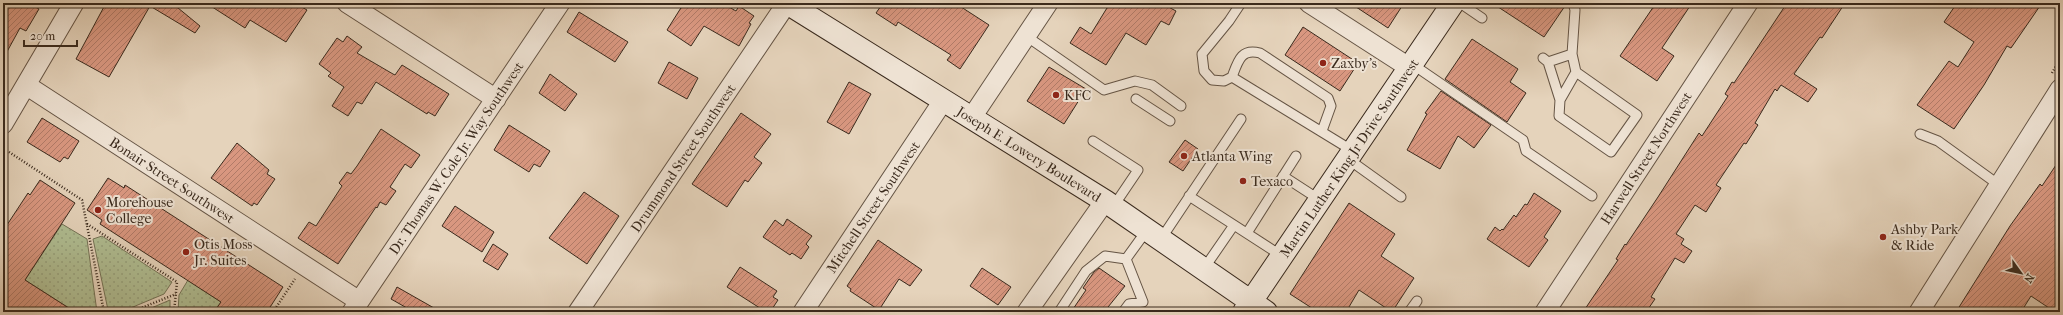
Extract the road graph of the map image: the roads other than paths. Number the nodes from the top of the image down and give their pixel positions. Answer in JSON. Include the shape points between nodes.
{"nodes":[{"id":1,"x":74,"y":3,"type":"edge"},
{"id":2,"x":347,"y":3,"type":"edge"},
{"id":3,"x":560,"y":3,"type":"edge"},
{"id":4,"x":787,"y":3,"type":"edge"},
{"id":5,"x":1048,"y":3,"type":"edge"},
{"id":6,"x":1241,"y":3,"type":"edge"},
{"id":7,"x":1309,"y":3,"type":"edge"},
{"id":8,"x":1453,"y":3,"type":"edge"},
{"id":9,"x":1460,"y":3,"type":"edge"},
{"id":10,"x":1573,"y":3,"type":"edge"},
{"id":11,"x":1748,"y":3,"type":"edge"},
{"id":12,"x":1482,"y":18,"type":"dead end"},
{"id":13,"x":1026,"y":36,"type":"junction"},
{"id":14,"x":1572,"y":54,"type":"junction"},
{"id":15,"x":1411,"y":66,"type":"junction"},
{"id":16,"x":1576,"y":72,"type":"junction"},
{"id":17,"x":1232,"y":77,"type":"junction"},
{"id":18,"x":26,"y":85,"type":"junction"},
{"id":19,"x":2060,"y":89,"type":"edge"},
{"id":20,"x":496,"y":99,"type":"junction"},
{"id":21,"x":1136,"y":99,"type":"dead end"},
{"id":22,"x":1560,"y":100,"type":"junction"},
{"id":23,"x":943,"y":101,"type":"junction"},
{"id":24,"x":1181,"y":106,"type":"dead end"},
{"id":25,"x":972,"y":117,"type":"junction"},
{"id":26,"x":1241,"y":119,"type":"dead end"},
{"id":27,"x":1170,"y":121,"type":"dead end"},
{"id":28,"x":3,"y":124,"type":"edge"},
{"id":29,"x":1322,"y":131,"type":"junction"},
{"id":30,"x":1920,"y":134,"type":"dead end"},
{"id":31,"x":1093,"y":141,"type":"dead end"},
{"id":32,"x":1350,"y":155,"type":"junction"},
{"id":33,"x":1296,"y":156,"type":"dead end"},
{"id":34,"x":1283,"y":176,"type":"junction"},
{"id":35,"x":1999,"y":185,"type":"junction"},
{"id":36,"x":1189,"y":196,"type":"junction"},
{"id":37,"x":1592,"y":196,"type":"dead end"},
{"id":38,"x":1401,"y":197,"type":"dead end"},
{"id":39,"x":1320,"y":200,"type":"junction"},
{"id":40,"x":1109,"y":204,"type":"junction"},
{"id":41,"x":1234,"y":225,"type":"junction"},
{"id":42,"x":1247,"y":233,"type":"junction"},
{"id":43,"x":1154,"y":234,"type":"junction"},
{"id":44,"x":1282,"y":256,"type":"junction"},
{"id":45,"x":1126,"y":259,"type":"junction"},
{"id":46,"x":1204,"y":270,"type":"junction"},
{"id":47,"x":1417,"y":301,"type":"dead end"},
{"id":48,"x":355,"y":306,"type":"edge"},
{"id":49,"x":1253,"y":309,"type":"edge"},
{"id":50,"x":578,"y":312,"type":"edge"},
{"id":51,"x":803,"y":312,"type":"edge"},
{"id":52,"x":1027,"y":312,"type":"edge"},
{"id":53,"x":1059,"y":312,"type":"edge"},
{"id":54,"x":1123,"y":312,"type":"edge"},
{"id":55,"x":1409,"y":312,"type":"edge"},
{"id":56,"x":1545,"y":312,"type":"edge"},
{"id":57,"x":1919,"y":312,"type":"edge"}],
"edges":[{"from":1,"to":18,"type":"street"},
{"from":2,"to":20,"type":"street"},
{"from":3,"to":20,"type":"street","name":"Dr. Thomas W. Cole Jr. Way Southwest"},
{"from":4,"to":23,"type":"main road","name":"Joseph E. Lowery Boulevard"},
{"from":4,"to":50,"type":"street","name":"Drummond Street Southwest"},
{"from":5,"to":13,"type":"street"},
{"from":6,"to":17,"type":"lane","via":[[1202,54],[1204,71],[1212,80],[1224,81]]},
{"from":7,"to":15,"type":"street"},
{"from":8,"to":15,"type":"main road","name":"Martin Luther King Jr Drive Southwest"},
{"from":9,"to":12,"type":"lane"},
{"from":10,"to":14,"type":"lane","via":[[1575,10]]},
{"from":11,"to":56,"type":"street","name":"Harwell Street Northwest"},
{"from":13,"to":24,"type":"lane","via":[[1104,90],[1135,81],[1152,85]]},
{"from":13,"to":25,"type":"street"},
{"from":14,"to":16,"type":"lane"},
{"from":14,"to":22,"type":"lane","via":[[1545,60]]},
{"from":15,"to":32,"type":"main road","name":"Martin Luther King Jr Drive Southwest"},
{"from":15,"to":37,"type":"lane","via":[[1523,140],[1526,151]]},
{"from":16,"to":22,"type":"lane"},
{"from":16,"to":22,"type":"lane","via":[[1637,115],[1611,152],[1559,116]]},
{"from":17,"to":29,"type":"lane"},
{"from":17,"to":29,"type":"lane","via":[[1238,61],[1245,53],[1260,53],[1328,98],[1331,106]]},
{"from":18,"to":28,"type":"street"},
{"from":18,"to":48,"type":"street","name":"Bonair Street Southwest"},
{"from":19,"to":35,"type":"street"},
{"from":20,"to":48,"type":"street","name":"Dr. Thomas W. Cole Jr. Way Southwest"},
{"from":21,"to":27,"type":"lane"},
{"from":23,"to":25,"type":"main road","name":"Joseph E. Lowery Boulevard"},
{"from":23,"to":51,"type":"street","name":"Mitchell Street Southwest"},
{"from":25,"to":40,"type":"main road","name":"Joseph E. Lowery Boulevard"},
{"from":26,"to":36,"type":"lane"},
{"from":29,"to":32,"type":"lane"},
{"from":30,"to":35,"type":"lane","via":[[1938,141]]},
{"from":31,"to":40,"type":"lane","via":[[1138,170]]},
{"from":32,"to":38,"type":"lane"},
{"from":32,"to":39,"type":"main road","name":"Martin Luther King Jr Drive Southwest"},
{"from":33,"to":34,"type":"lane"},
{"from":34,"to":39,"type":"lane"},
{"from":34,"to":42,"type":"lane"},
{"from":35,"to":57,"type":"street"},
{"from":36,"to":41,"type":"lane"},
{"from":36,"to":43,"type":"lane"},
{"from":39,"to":44,"type":"main road","name":"Martin Luther King Jr Drive Southwest"},
{"from":40,"to":43,"type":"main road","name":"Joseph E. Lowery Boulevard"},
{"from":40,"to":52,"type":"street"},
{"from":41,"to":42,"type":"lane"},
{"from":41,"to":46,"type":"lane"},
{"from":42,"to":44,"type":"lane"},
{"from":43,"to":45,"type":"lane"},
{"from":43,"to":46,"type":"main road","name":"Joseph E. Lowery Boulevard"},
{"from":44,"to":49,"type":"main road","name":"Martin Luther King Jr Drive Southwest"},
{"from":45,"to":53,"type":"lane","via":[[1105,256],[1086,271]]},
{"from":45,"to":54,"type":"lane","via":[[1143,302],[1129,304]]},
{"from":46,"to":49,"type":"main road","name":"Joseph E. Lowery Boulevard"},
{"from":47,"to":55,"type":"lane"}]}
